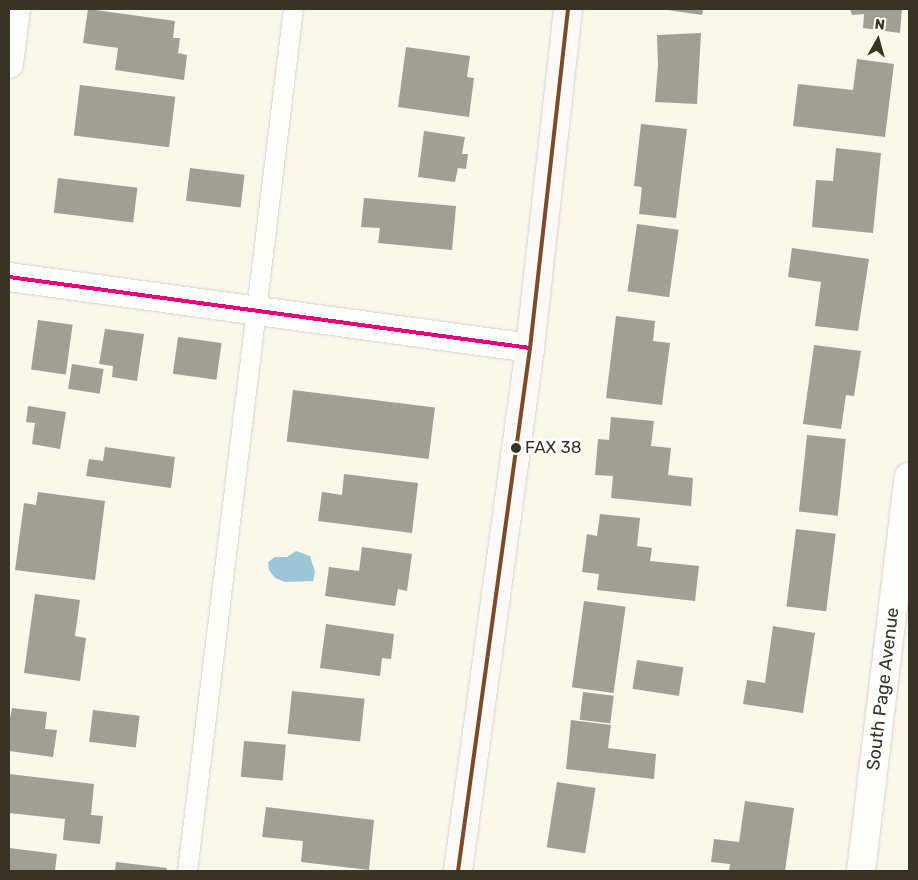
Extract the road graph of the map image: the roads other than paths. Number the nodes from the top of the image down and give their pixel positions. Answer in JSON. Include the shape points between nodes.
{"nodes":[{"id":1,"x":16,"y":9,"type":"edge"},
{"id":2,"x":294,"y":9,"type":"edge"},
{"id":3,"x":568,"y":9,"type":"edge"},
{"id":4,"x":9,"y":64,"type":"edge"},
{"id":5,"x":9,"y":277,"type":"edge"},
{"id":6,"x":256,"y":311,"type":"junction"},
{"id":7,"x":530,"y":348,"type":"junction"},
{"id":8,"x":909,"y":477,"type":"edge"},
{"id":9,"x":187,"y":871,"type":"edge"},
{"id":10,"x":458,"y":871,"type":"edge"},
{"id":11,"x":861,"y":871,"type":"edge"}],
"edges":[{"from":1,"to":4,"type":"street"},
{"from":2,"to":6,"type":"lane"},
{"from":3,"to":7,"type":"main road"},
{"from":5,"to":6,"type":"street"},
{"from":6,"to":7,"type":"street"},
{"from":6,"to":9,"type":"lane"},
{"from":7,"to":10,"type":"main road"},
{"from":8,"to":11,"type":"street","name":"South Page Avenue"}]}
